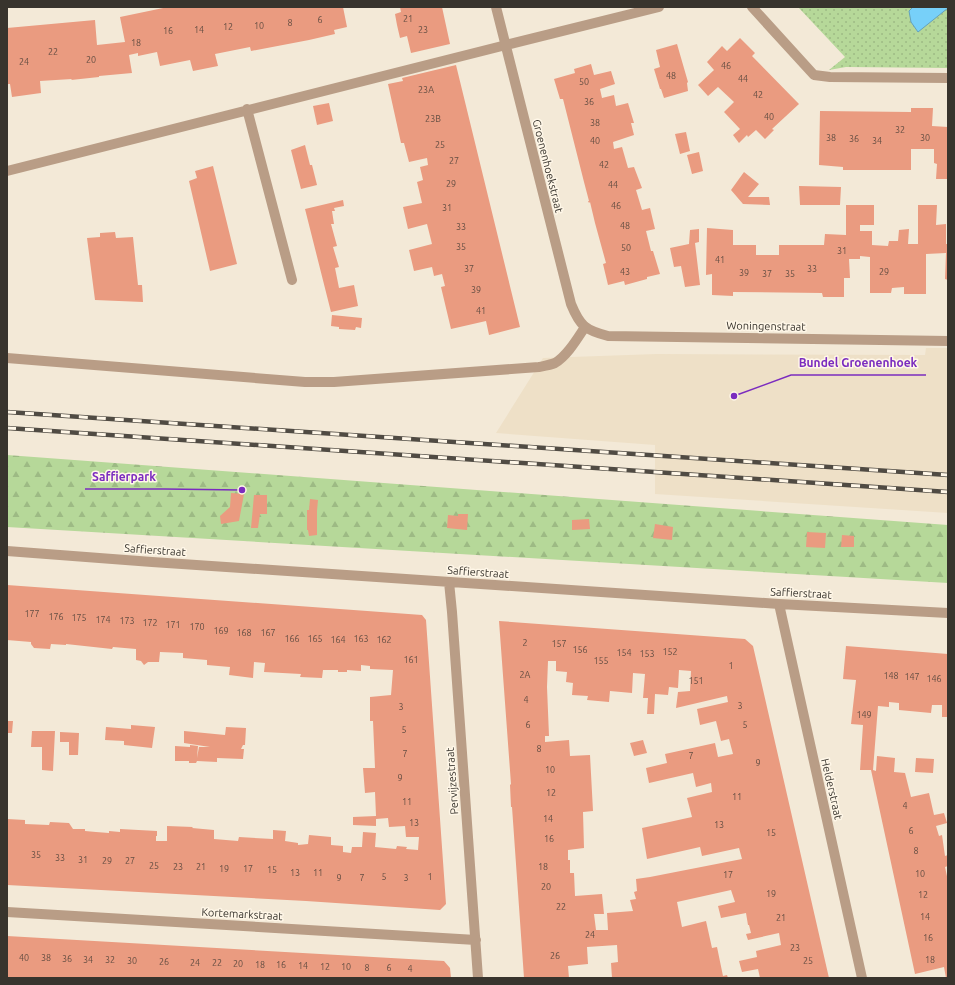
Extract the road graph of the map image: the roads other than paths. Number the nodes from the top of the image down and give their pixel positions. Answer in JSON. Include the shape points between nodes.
{"nodes":[{"id":1,"x":496,"y":7,"type":"edge"},
{"id":2,"x":659,"y":7,"type":"edge"},
{"id":3,"x":752,"y":7,"type":"edge"},
{"id":4,"x":506,"y":45,"type":"junction"},
{"id":5,"x":948,"y":78,"type":"edge"},
{"id":6,"x":247,"y":110,"type":"junction"},
{"id":7,"x":7,"y":171,"type":"edge"},
{"id":8,"x":292,"y":280,"type":"dead end"},
{"id":9,"x":584,"y":327,"type":"junction"},
{"id":10,"x":948,"y":342,"type":"edge"},
{"id":11,"x":7,"y":358,"type":"edge"},
{"id":12,"x":7,"y":551,"type":"edge"},
{"id":13,"x":449,"y":582,"type":"junction"},
{"id":14,"x":779,"y":604,"type":"junction"},
{"id":15,"x":948,"y":613,"type":"edge"},
{"id":16,"x":7,"y":912,"type":"edge"},
{"id":17,"x":476,"y":940,"type":"junction"},
{"id":18,"x":478,"y":978,"type":"edge"},
{"id":19,"x":862,"y":978,"type":"edge"}],
"edges":[{"from":1,"to":4,"type":"street","name":"Groenenhoekstraat"},
{"from":2,"to":4,"type":"street"},
{"from":3,"to":5,"type":"street","via":[[814,75]]},
{"from":4,"to":6,"type":"street"},
{"from":4,"to":9,"type":"street","name":"Groenenhoekstraat","via":[[571,304],[576,317]]},
{"from":6,"to":7,"type":"street"},
{"from":6,"to":8,"type":"street"},
{"from":9,"to":10,"type":"street","name":"Woningenstraat","via":[[608,336]]},
{"from":9,"to":11,"type":"street","via":[[572,346],[554,364],[334,382],[305,382]]},
{"from":12,"to":13,"type":"street","name":"Saffierstraat"},
{"from":13,"to":14,"type":"street","name":"Saffierstraat"},
{"from":13,"to":17,"type":"street","name":"Pervijzestraat"},
{"from":14,"to":15,"type":"street","name":"Saffierstraat"},
{"from":14,"to":19,"type":"street","name":"Helderstraat"},
{"from":16,"to":17,"type":"street","name":"Kortemarkstraat"},
{"from":17,"to":18,"type":"street","name":"Pervijzestraat"}]}
